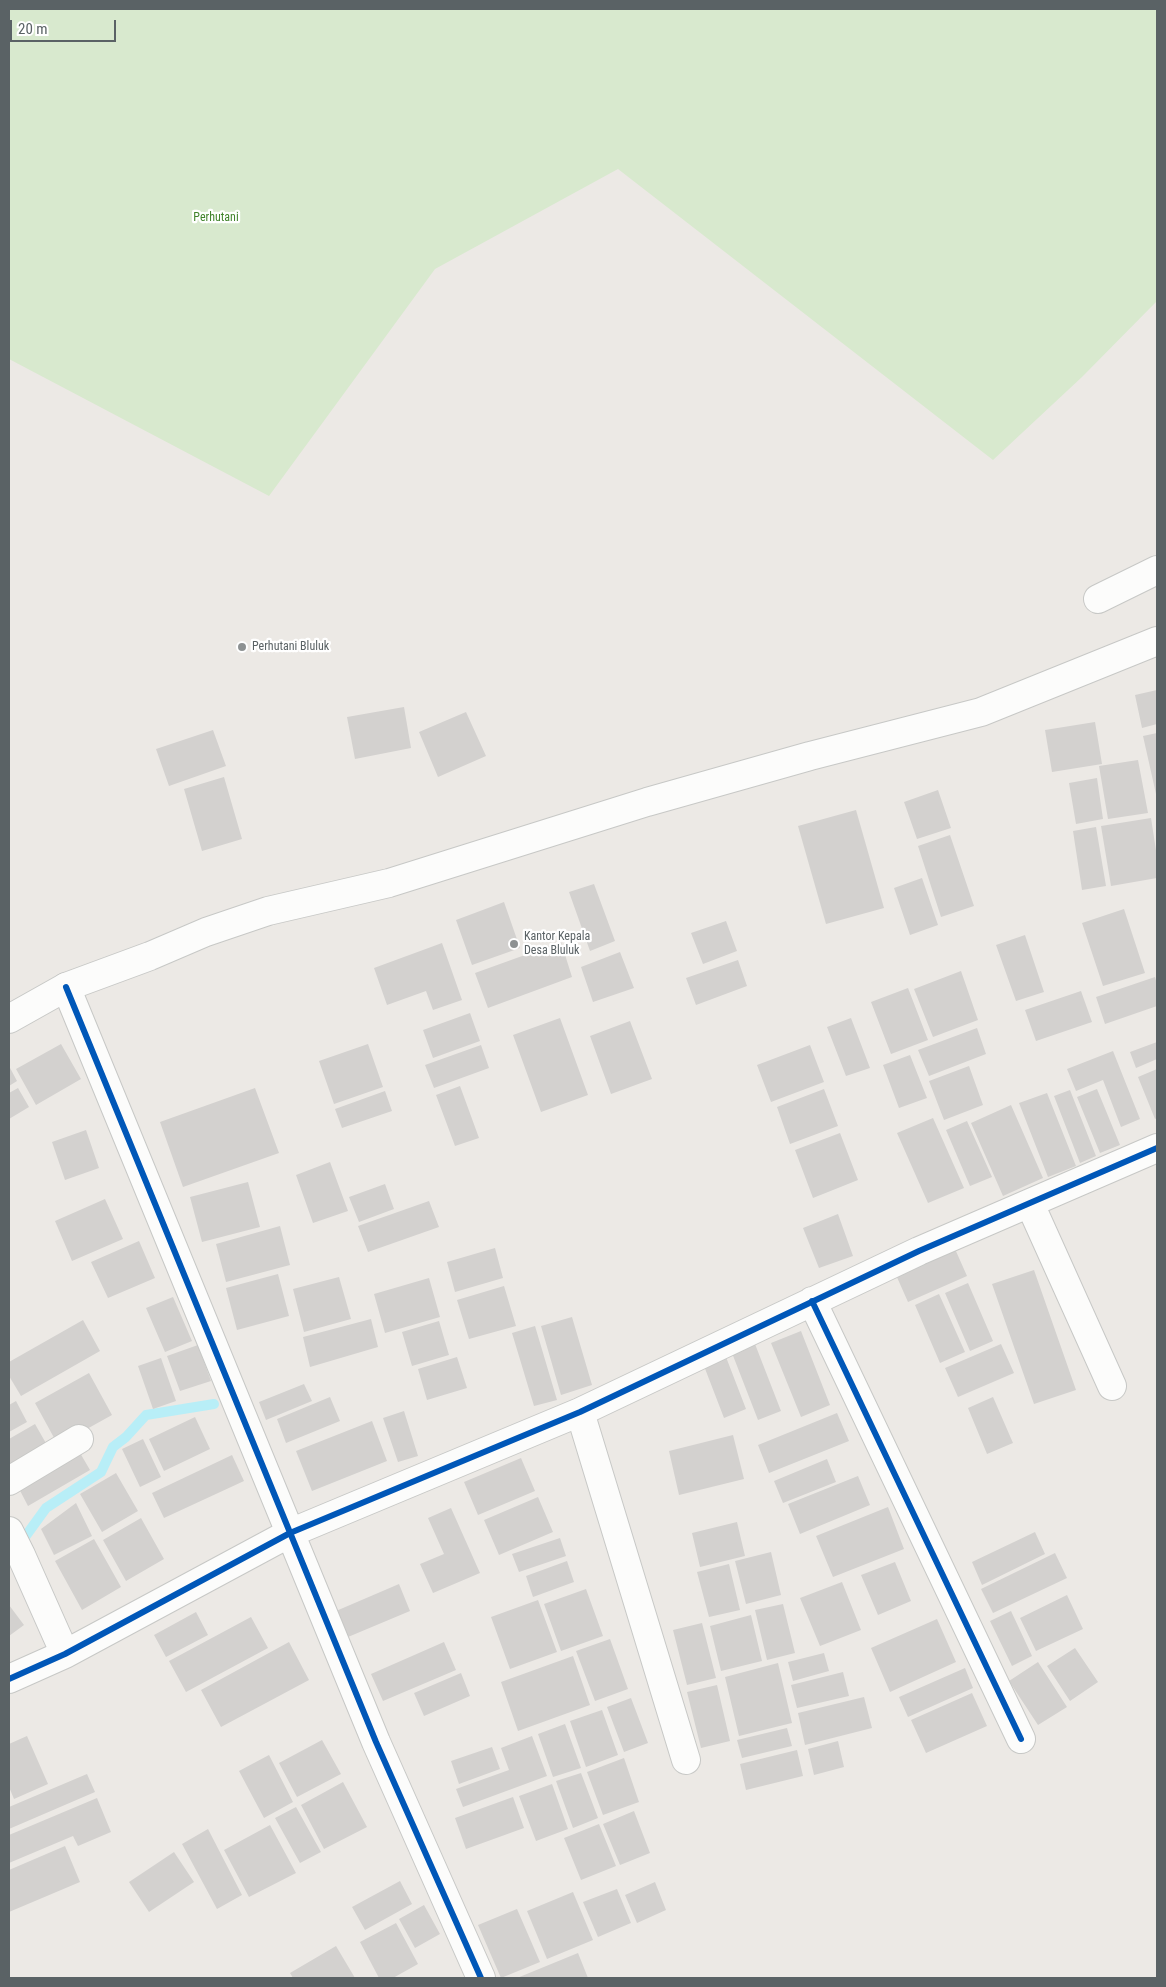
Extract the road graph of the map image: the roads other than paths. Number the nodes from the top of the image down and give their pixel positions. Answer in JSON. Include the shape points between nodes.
{"nodes":[{"id":1,"x":1157,"y":570,"type":"edge"},
{"id":2,"x":1098,"y":599,"type":"dead end"},
{"id":3,"x":1157,"y":641,"type":"edge"},
{"id":4,"x":66,"y":988,"type":"junction"},
{"id":5,"x":9,"y":1019,"type":"edge"},
{"id":6,"x":1157,"y":1148,"type":"edge"},
{"id":7,"x":1030,"y":1204,"type":"junction"},
{"id":8,"x":812,"y":1301,"type":"junction"},
{"id":9,"x":1112,"y":1386,"type":"dead end"},
{"id":10,"x":580,"y":1412,"type":"junction"},
{"id":11,"x":79,"y":1439,"type":"dead end"},
{"id":12,"x":9,"y":1481,"type":"edge"},
{"id":13,"x":9,"y":1531,"type":"edge"},
{"id":14,"x":290,"y":1533,"type":"junction"},
{"id":15,"x":65,"y":1654,"type":"junction"},
{"id":16,"x":9,"y":1679,"type":"edge"},
{"id":17,"x":1021,"y":1739,"type":"dead end"},
{"id":18,"x":686,"y":1760,"type":"dead end"},
{"id":19,"x":480,"y":1978,"type":"edge"}],
"edges":[{"from":1,"to":2,"type":"street"},
{"from":3,"to":4,"type":"street","via":[[981,712],[647,802],[389,883],[268,912],[206,932]]},
{"from":4,"to":5,"type":"street"},
{"from":4,"to":14,"type":"street"},
{"from":6,"to":7,"type":"street"},
{"from":7,"to":8,"type":"street","via":[[919,1250]]},
{"from":7,"to":9,"type":"street"},
{"from":8,"to":10,"type":"street"},
{"from":8,"to":17,"type":"street"},
{"from":10,"to":14,"type":"street"},
{"from":10,"to":18,"type":"street"},
{"from":11,"to":12,"type":"street"},
{"from":13,"to":15,"type":"street"},
{"from":14,"to":15,"type":"street"},
{"from":14,"to":19,"type":"street","via":[[376,1742]]},
{"from":15,"to":16,"type":"street"}]}
